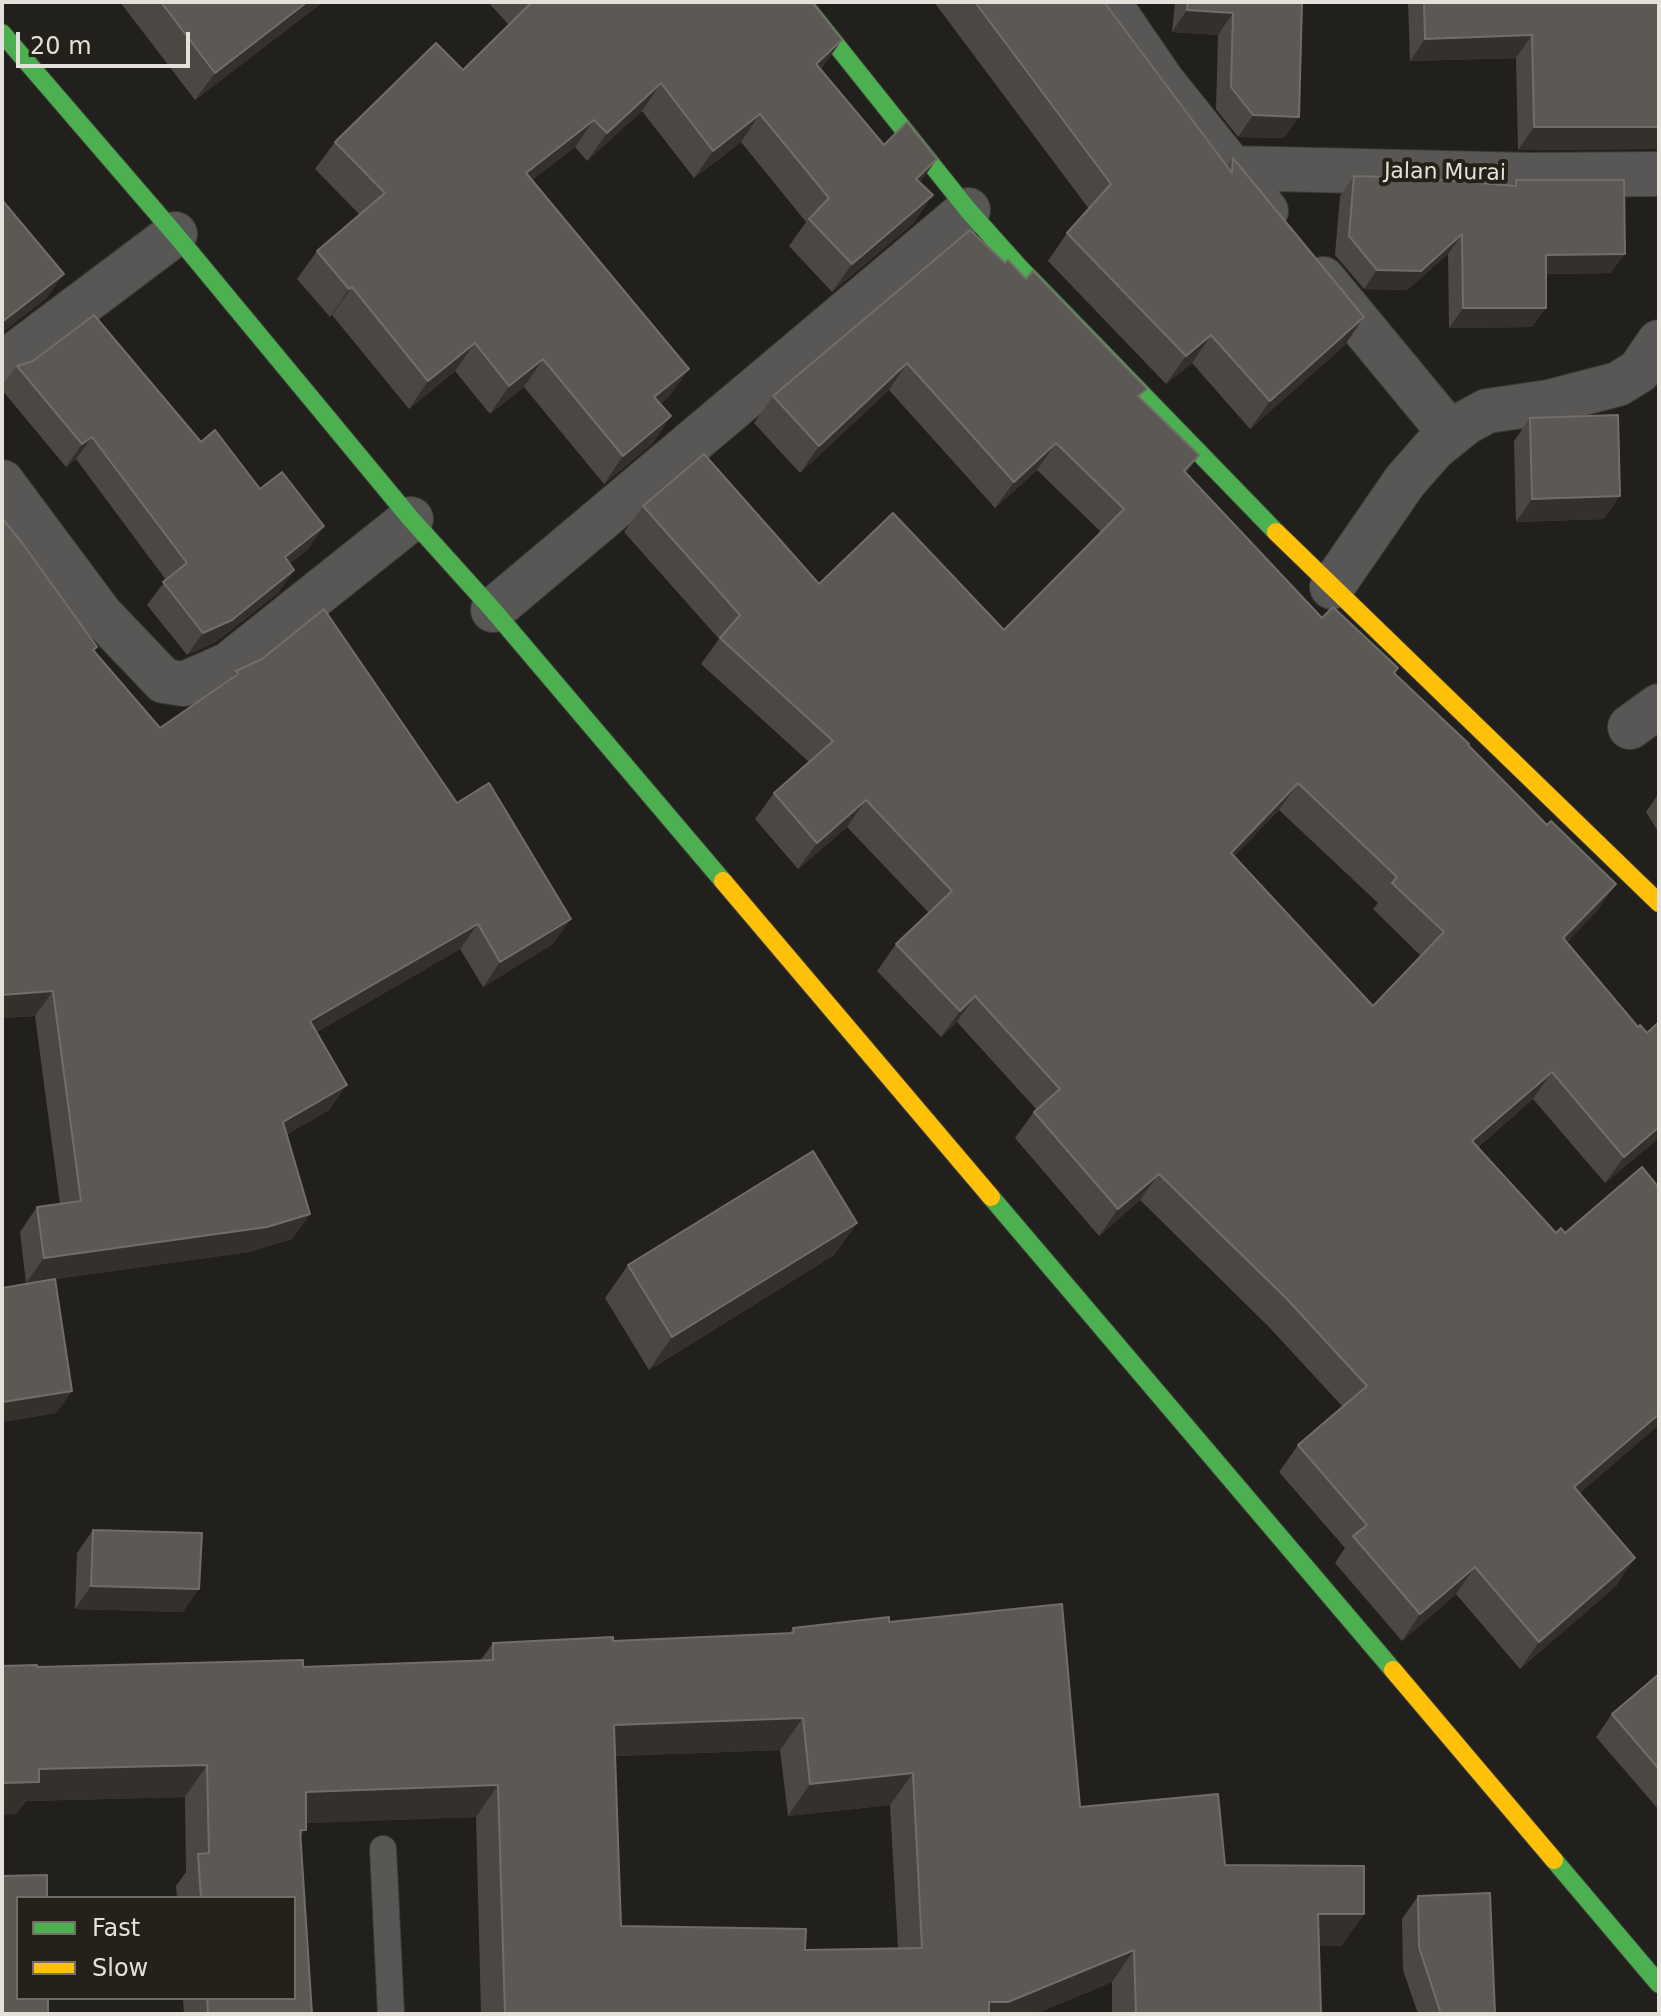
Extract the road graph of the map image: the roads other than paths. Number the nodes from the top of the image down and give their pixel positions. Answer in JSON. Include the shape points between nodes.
{"nodes":[{"id":1,"x":802,"y":2,"type":"edge"},
{"id":2,"x":1108,"y":2,"type":"edge"},
{"id":3,"x":2,"y":33,"type":"edge"},
{"id":4,"x":1231,"y":168,"type":"junction"},
{"id":5,"x":1659,"y":174,"type":"edge"},
{"id":6,"x":968,"y":210,"type":"junction"},
{"id":7,"x":175,"y":234,"type":"junction"},
{"id":8,"x":1659,"y":342,"type":"edge"},
{"id":9,"x":2,"y":364,"type":"edge"},
{"id":10,"x":1639,"y":388,"type":"edge"},
{"id":11,"x":1451,"y":434,"type":"junction"},
{"id":12,"x":2,"y":482,"type":"edge"},
{"id":13,"x":411,"y":519,"type":"junction"},
{"id":14,"x":1332,"y":587,"type":"junction"},
{"id":15,"x":493,"y":610,"type":"junction"},
{"id":16,"x":1659,"y":903,"type":"edge"},
{"id":17,"x":383,"y":1849,"type":"dead end"},
{"id":18,"x":1659,"y":1984,"type":"edge"},
{"id":19,"x":391,"y":2014,"type":"edge"}],
"edges":[{"from":1,"to":6,"type":"street"},
{"from":2,"to":4,"type":"street"},
{"from":3,"to":7,"type":"street"},
{"from":4,"to":5,"type":"street","name":"Jalan Murai"},
{"from":4,"to":11,"type":"street"},
{"from":6,"to":14,"type":"street"},
{"from":6,"to":15,"type":"street"},
{"from":7,"to":9,"type":"street"},
{"from":7,"to":13,"type":"street"},
{"from":8,"to":10,"type":"street","via":[[1639,371]]},
{"from":10,"to":11,"type":"street","via":[[1487,411]]},
{"from":11,"to":14,"type":"street","via":[[1405,481]]},
{"from":12,"to":13,"type":"street","via":[[101,615],[164,681],[184,684],[229,664]]},
{"from":13,"to":15,"type":"street"},
{"from":14,"to":16,"type":"street"},
{"from":15,"to":18,"type":"street"},
{"from":17,"to":19,"type":"lane"}]}
